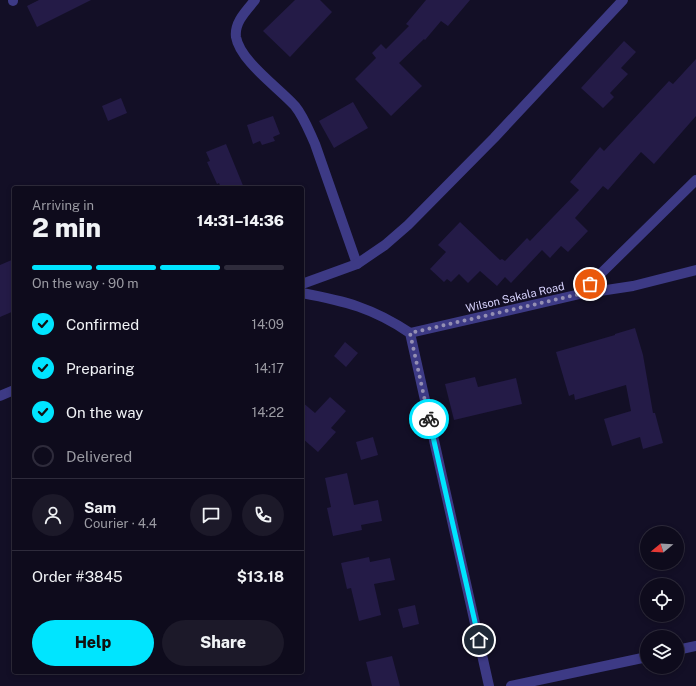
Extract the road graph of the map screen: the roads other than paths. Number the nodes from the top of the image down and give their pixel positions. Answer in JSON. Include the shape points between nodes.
{"nodes":[{"id":1,"x":255,"y":0,"type":"edge"},
{"id":2,"x":623,"y":0,"type":"edge"},
{"id":3,"x":696,"y":180,"type":"edge"},
{"id":4,"x":357,"y":264,"type":"junction"},
{"id":5,"x":696,"y":270,"type":"edge"},
{"id":6,"x":304,"y":283,"type":"edge"},
{"id":7,"x":304,"y":294,"type":"edge"},
{"id":8,"x":580,"y":294,"type":"junction"},
{"id":9,"x":410,"y":333,"type":"junction"},
{"id":10,"x":12,"y":391,"type":"edge"},
{"id":11,"x":0,"y":396,"type":"edge"},
{"id":12,"x":696,"y":646,"type":"edge"},
{"id":13,"x":684,"y":649,"type":"edge"},
{"id":14,"x":640,"y":658,"type":"edge"},
{"id":15,"x":490,"y":686,"type":"edge"},
{"id":16,"x":511,"y":686,"type":"edge"}],
"edges":[{"from":1,"to":4,"type":"street","via":[[238,25],[236,36],[239,47],[295,107],[306,125]]},
{"from":2,"to":4,"type":"street","via":[[494,138],[408,225]]},
{"from":3,"to":8,"type":"street"},
{"from":4,"to":6,"type":"street"},
{"from":5,"to":8,"type":"street","name":"Wilson Sakala Road","via":[[633,286]]},
{"from":7,"to":9,"type":"street","via":[[341,300],[365,309]]},
{"from":8,"to":9,"type":"street","name":"Wilson Sakala Road"},
{"from":9,"to":15,"type":"street"},
{"from":10,"to":11,"type":"street"},
{"from":12,"to":13,"type":"street"},
{"from":14,"to":16,"type":"street"}]}
